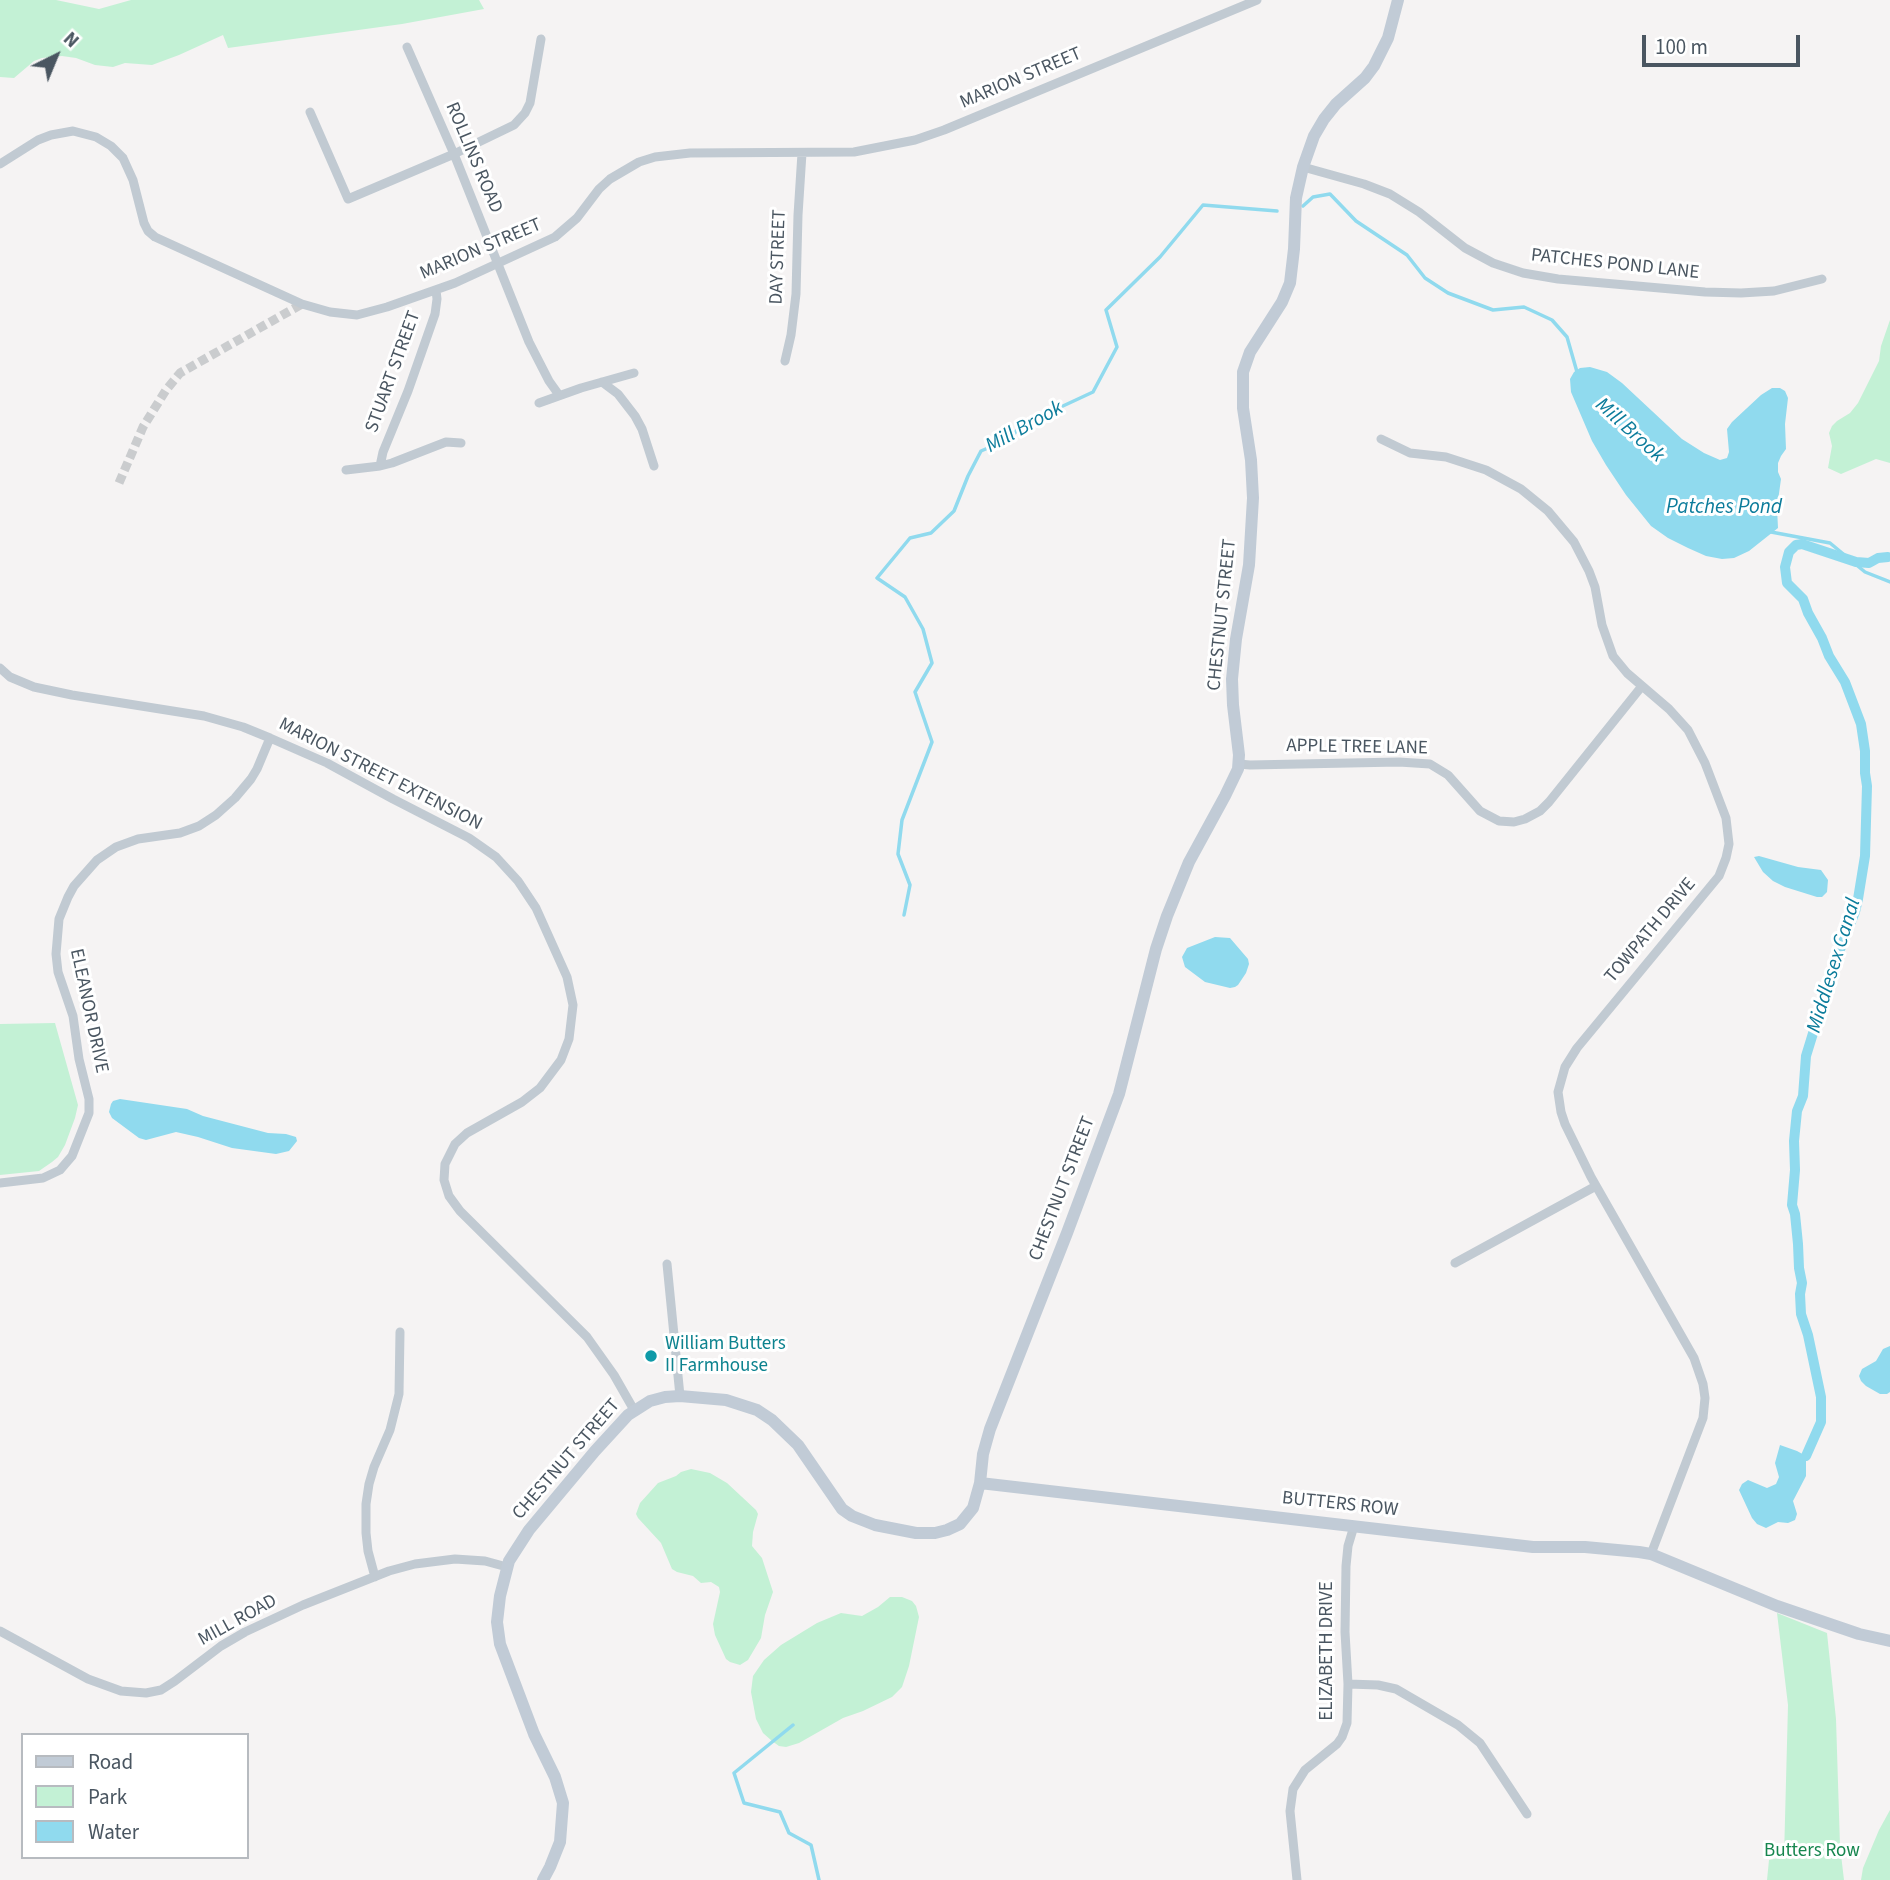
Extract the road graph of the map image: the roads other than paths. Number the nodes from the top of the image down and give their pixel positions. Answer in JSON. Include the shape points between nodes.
{"nodes":[{"id":1,"x":1257,"y":0,"type":"edge"},
{"id":2,"x":1398,"y":0,"type":"edge"},
{"id":3,"x":541,"y":39,"type":"dead end"},
{"id":4,"x":407,"y":47,"type":"dead end"},
{"id":5,"x":310,"y":112,"type":"dead end"},
{"id":6,"x":802,"y":153,"type":"junction"},
{"id":7,"x":454,"y":154,"type":"junction"},
{"id":8,"x":0,"y":164,"type":"edge"},
{"id":9,"x":1303,"y":167,"type":"junction"},
{"id":10,"x":499,"y":264,"type":"junction"},
{"id":11,"x":1822,"y":279,"type":"dead end"},
{"id":12,"x":436,"y":290,"type":"junction"},
{"id":13,"x":785,"y":361,"type":"dead end"},
{"id":14,"x":634,"y":373,"type":"dead end"},
{"id":15,"x":602,"y":382,"type":"junction"},
{"id":16,"x":559,"y":395,"type":"junction"},
{"id":17,"x":539,"y":403,"type":"dead end"},
{"id":18,"x":1381,"y":439,"type":"dead end"},
{"id":19,"x":461,"y":443,"type":"dead end"},
{"id":20,"x":380,"y":466,"type":"junction"},
{"id":21,"x":654,"y":466,"type":"dead end"},
{"id":22,"x":346,"y":470,"type":"dead end"},
{"id":23,"x":0,"y":668,"type":"edge"},
{"id":24,"x":1642,"y":687,"type":"junction"},
{"id":25,"x":270,"y":738,"type":"junction"},
{"id":26,"x":1239,"y":764,"type":"junction"},
{"id":27,"x":0,"y":1183,"type":"edge"},
{"id":28,"x":1596,"y":1186,"type":"junction"},
{"id":29,"x":1455,"y":1263,"type":"dead end"},
{"id":30,"x":667,"y":1264,"type":"dead end"},
{"id":31,"x":400,"y":1332,"type":"dead end"},
{"id":32,"x":680,"y":1395,"type":"junction"},
{"id":33,"x":634,"y":1410,"type":"junction"},
{"id":34,"x":980,"y":1483,"type":"junction"},
{"id":35,"x":1354,"y":1526,"type":"junction"},
{"id":36,"x":1651,"y":1554,"type":"junction"},
{"id":37,"x":507,"y":1567,"type":"junction"},
{"id":38,"x":375,"y":1577,"type":"junction"},
{"id":39,"x":0,"y":1631,"type":"edge"},
{"id":40,"x":1890,"y":1641,"type":"edge"},
{"id":41,"x":1348,"y":1684,"type":"junction"},
{"id":42,"x":1527,"y":1814,"type":"dead end"},
{"id":43,"x":543,"y":1880,"type":"edge"},
{"id":44,"x":1297,"y":1880,"type":"edge"}],
"edges":[{"from":1,"to":6,"type":"street","name":"MARION STREET","via":[[915,140],[863,152]]},
{"from":2,"to":9,"type":"street","name":"CHESTNUT STREET","via":[[1379,58],[1324,119]]},
{"from":3,"to":7,"type":"street","via":[[525,113],[509,129]]},
{"from":4,"to":7,"type":"street","name":"ROLLINS ROAD"},
{"from":5,"to":7,"type":"street","via":[[348,199]]},
{"from":6,"to":10,"type":"street","name":"MARION STREET","via":[[690,153],[639,162],[610,179],[555,237]]},
{"from":6,"to":13,"type":"street","name":"DAY STREET","via":[[796,294]]},
{"from":7,"to":10,"type":"street","name":"ROLLINS ROAD"},
{"from":8,"to":12,"type":"street","name":"MARION STREET","via":[[43,138],[73,131],[88,134],[123,158],[151,234],[302,304],[357,314]]},
{"from":9,"to":11,"type":"street","name":"PATCHES POND LANE","via":[[1390,194],[1465,248],[1522,273],[1741,293],[1774,291]]},
{"from":9,"to":26,"type":"street","name":"CHESTNUT STREET","via":[[1296,198],[1290,283],[1243,372],[1253,498],[1249,565],[1232,679]]},
{"from":10,"to":12,"type":"street","name":"MARION STREET"},
{"from":10,"to":16,"type":"street","name":"ROLLINS ROAD","via":[[529,342]]},
{"from":12,"to":20,"type":"street","name":"STUART STREET","via":[[435,314]]},
{"from":14,"to":15,"type":"street"},
{"from":15,"to":16,"type":"street"},
{"from":15,"to":21,"type":"street","via":[[635,416]]},
{"from":16,"to":17,"type":"street"},
{"from":18,"to":24,"type":"street","name":"TOWPATH DRIVE","via":[[1410,453],[1446,457],[1486,470],[1548,511],[1574,542],[1589,570],[1613,656]]},
{"from":19,"to":20,"type":"street","via":[[446,442]]},
{"from":20,"to":22,"type":"street"},
{"from":23,"to":25,"type":"street","name":"MARION STREET EXTENSION","via":[[34,687],[224,721]]},
{"from":24,"to":26,"type":"street","name":"APPLE TREE LANE","via":[[1549,802],[1514,822],[1499,821],[1480,811],[1448,775],[1430,764]]},
{"from":24,"to":28,"type":"street","name":"TOWPATH DRIVE","via":[[1675,715],[1693,738],[1724,812],[1729,844],[1715,882],[1577,1048],[1561,1076],[1561,1112]]},
{"from":25,"to":27,"type":"street","name":"ELEANOR DRIVE","via":[[251,779],[216,815],[180,833],[116,847],[97,859],[74,886],[59,919],[56,954],[73,1016],[89,1113],[72,1156],[60,1170],[43,1178]]},
{"from":25,"to":33,"type":"street","name":"MARION STREET EXTENSION","via":[[316,757],[476,842],[508,868],[536,908],[571,991],[573,1016],[565,1050],[555,1070],[531,1096],[455,1144],[447,1158],[444,1180],[449,1196],[467,1219],[587,1337]]},
{"from":26,"to":34,"type":"street","name":"CHESTNUT STREET","via":[[1167,916],[1119,1094],[990,1429]]},
{"from":28,"to":29,"type":"street"},
{"from":28,"to":36,"type":"street","name":"TOWPATH DRIVE","via":[[1694,1358],[1705,1391],[1703,1418]]},
{"from":30,"to":32,"type":"street"},
{"from":31,"to":38,"type":"street","via":[[399,1394],[366,1504],[368,1551]]},
{"from":32,"to":33,"type":"street","name":"CHESTNUT STREET","via":[[655,1399]]},
{"from":32,"to":34,"type":"street","name":"CHESTNUT STREET","via":[[726,1400],[765,1415],[806,1455],[842,1509],[876,1525],[925,1534],[947,1531],[968,1516]]},
{"from":33,"to":37,"type":"street","name":"CHESTNUT STREET","via":[[547,1507]]},
{"from":34,"to":35,"type":"street","name":"BUTTERS ROW"},
{"from":35,"to":36,"type":"street","name":"BUTTERS ROW","via":[[1533,1547]]},
{"from":35,"to":41,"type":"street","name":"ELIZABETH DRIVE","via":[[1346,1566]]},
{"from":36,"to":40,"type":"street","name":"BUTTERS ROW","via":[[1788,1610]]},
{"from":37,"to":38,"type":"street","name":"MILL ROAD","via":[[478,1560],[440,1560]]},
{"from":37,"to":43,"type":"street","name":"CHESTNUT STREET","via":[[498,1640],[563,1803],[560,1842]]},
{"from":38,"to":39,"type":"street","name":"MILL ROAD","via":[[244,1632],[167,1686],[146,1693],[121,1691],[88,1679]]},
{"from":41,"to":42,"type":"street","via":[[1396,1689],[1458,1725],[1480,1743]]},
{"from":41,"to":44,"type":"street","name":"ELIZABETH DRIVE","via":[[1348,1716],[1342,1737],[1305,1770],[1292,1794]]}]}
